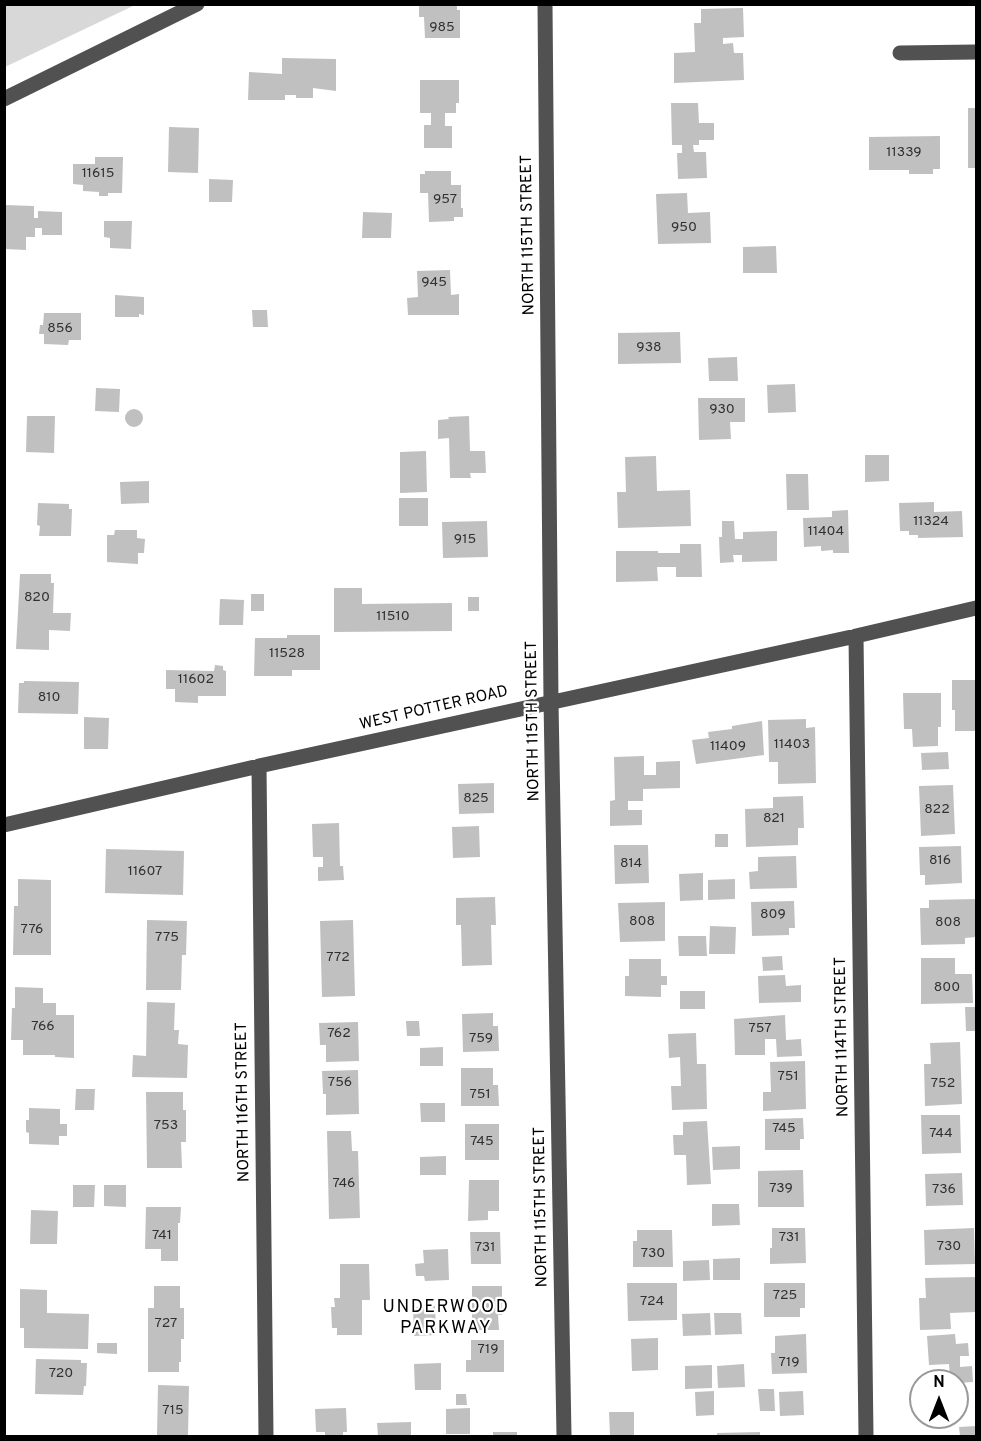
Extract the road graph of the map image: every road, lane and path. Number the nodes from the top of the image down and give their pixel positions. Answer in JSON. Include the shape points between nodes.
{"nodes":[{"id":1,"x":197,"y":4,"type":"edge"},
{"id":2,"x":545,"y":4,"type":"edge"},
{"id":3,"x":976,"y":52,"type":"edge"},
{"id":4,"x":900,"y":53,"type":"dead end"},
{"id":5,"x":4,"y":99,"type":"edge"},
{"id":6,"x":976,"y":608,"type":"edge"},
{"id":7,"x":856,"y":636,"type":"junction"},
{"id":8,"x":551,"y":702,"type":"junction"},
{"id":9,"x":259,"y":766,"type":"junction"},
{"id":10,"x":4,"y":825,"type":"edge"},
{"id":11,"x":266,"y":1437,"type":"edge"},
{"id":12,"x":564,"y":1437,"type":"edge"},
{"id":13,"x":866,"y":1437,"type":"edge"}],
"edges":[{"from":1,"to":5,"type":"street"},
{"from":2,"to":8,"type":"street","name":"NORTH 115TH STREET"},
{"from":3,"to":4,"type":"street"},
{"from":6,"to":7,"type":"street","name":"WEST POTTER ROAD"},
{"from":7,"to":8,"type":"street","name":"WEST POTTER ROAD"},
{"from":7,"to":13,"type":"street","name":"NORTH 114TH STREET"},
{"from":8,"to":9,"type":"street","name":"WEST POTTER ROAD"},
{"from":8,"to":12,"type":"street","name":"NORTH 115TH STREET"},
{"from":9,"to":10,"type":"street","name":"WEST POTTER ROAD"},
{"from":9,"to":11,"type":"street","name":"NORTH 116TH STREET"}]}
